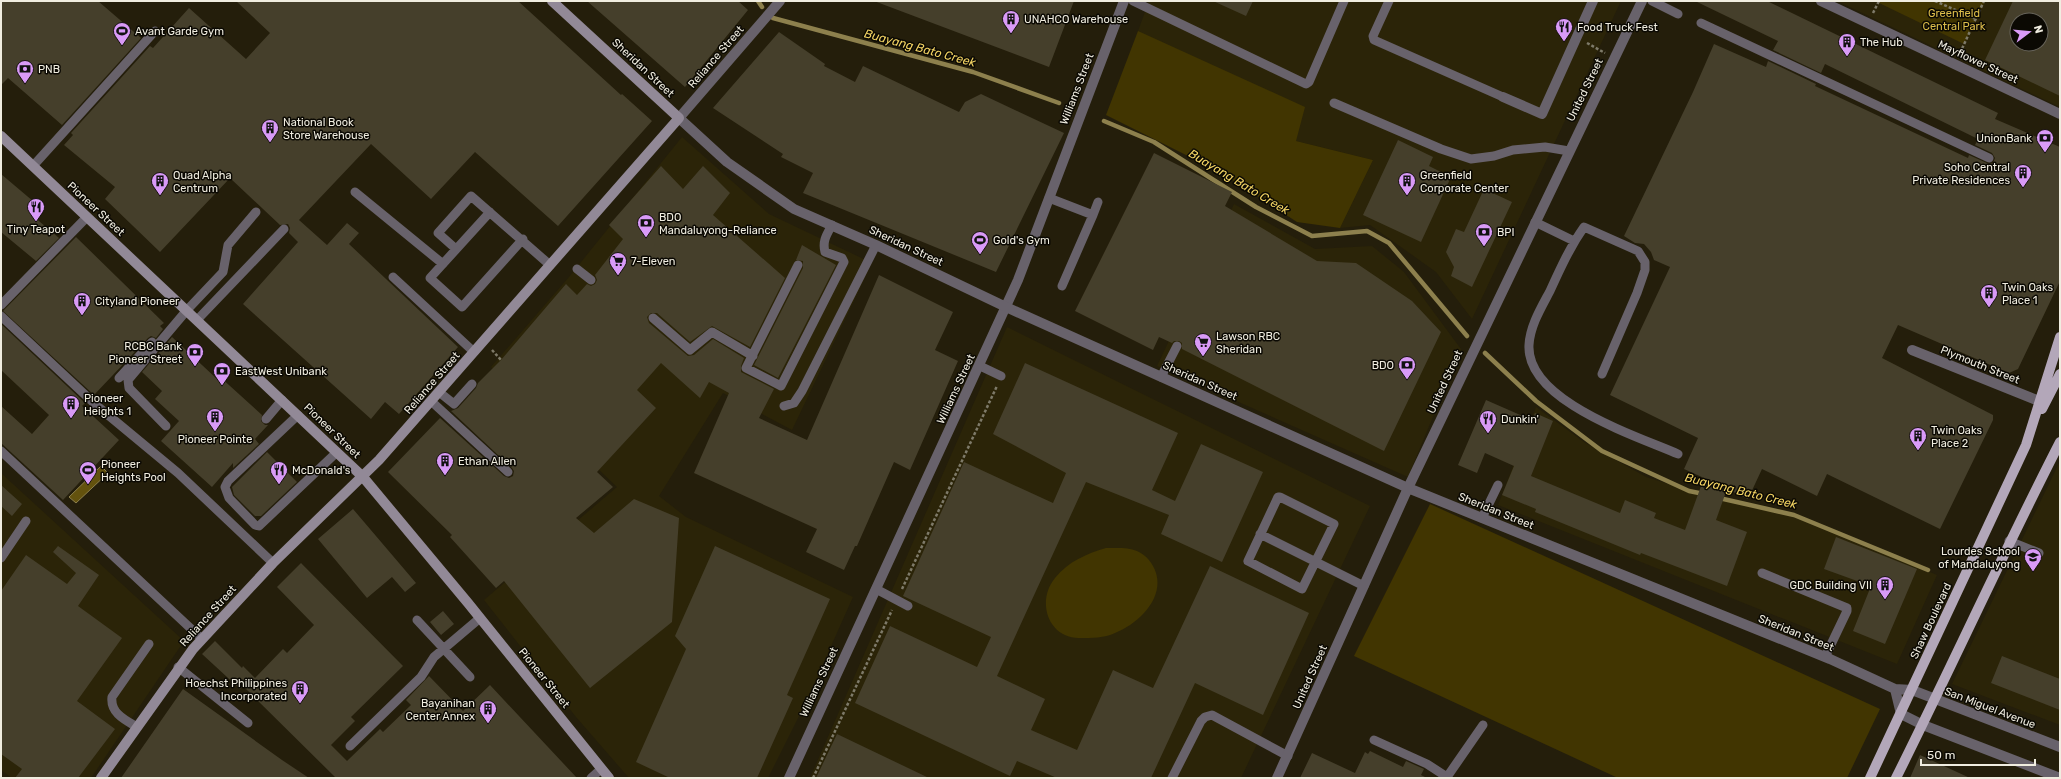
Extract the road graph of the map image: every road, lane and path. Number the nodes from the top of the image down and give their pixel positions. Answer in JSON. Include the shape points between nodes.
{"nodes":[{"id":1,"x":552,"y":1,"type":"edge"},
{"id":2,"x":780,"y":1,"type":"edge"},
{"id":3,"x":1124,"y":1,"type":"edge"},
{"id":4,"x":1133,"y":1,"type":"edge"},
{"id":5,"x":1344,"y":1,"type":"edge"},
{"id":6,"x":1389,"y":1,"type":"edge"},
{"id":7,"x":1593,"y":1,"type":"edge"},
{"id":8,"x":1642,"y":1,"type":"edge"},
{"id":9,"x":1652,"y":1,"type":"edge"},
{"id":10,"x":1821,"y":1,"type":"edge"},
{"id":11,"x":1935,"y":1,"type":"edge"},
{"id":12,"x":1984,"y":1,"type":"edge"},
{"id":13,"x":1678,"y":14,"type":"dead end"},
{"id":14,"x":1976,"y":20,"type":"junction"},
{"id":15,"x":1701,"y":23,"type":"dead end"},
{"id":16,"x":155,"y":31,"type":"dead end"},
{"id":17,"x":1576,"y":38,"type":"junction"},
{"id":18,"x":1615,"y":57,"type":"junction"},
{"id":19,"x":1954,"y":64,"type":"junction"},
{"id":20,"x":1503,"y":97,"type":"joint"},
{"id":21,"x":1334,"y":103,"type":"dead end"},
{"id":22,"x":2060,"y":114,"type":"edge"},
{"id":23,"x":679,"y":118,"type":"junction"},
{"id":24,"x":1,"y":136,"type":"edge"},
{"id":25,"x":1569,"y":151,"type":"junction"},
{"id":26,"x":1989,"y":158,"type":"dead end"},
{"id":27,"x":33,"y":166,"type":"junction"},
{"id":28,"x":355,"y":192,"type":"dead end"},
{"id":29,"x":1049,"y":198,"type":"junction"},
{"id":30,"x":1098,"y":202,"type":"dead end"},
{"id":31,"x":256,"y":212,"type":"dead end"},
{"id":32,"x":490,"y":212,"type":"junction"},
{"id":33,"x":1093,"y":215,"type":"junction"},
{"id":34,"x":87,"y":217,"type":"junction"},
{"id":35,"x":1535,"y":222,"type":"junction"},
{"id":36,"x":832,"y":225,"type":"junction"},
{"id":37,"x":284,"y":229,"type":"dead end"},
{"id":38,"x":523,"y":239,"type":"junction"},
{"id":39,"x":1574,"y":241,"type":"junction"},
{"id":40,"x":876,"y":245,"type":"junction"},
{"id":41,"x":456,"y":249,"type":"junction"},
{"id":42,"x":443,"y":264,"type":"junction"},
{"id":43,"x":550,"y":265,"type":"junction"},
{"id":44,"x":798,"y":265,"type":"dead end"},
{"id":45,"x":580,"y":271,"type":"dead end"},
{"id":46,"x":393,"y":276,"type":"dead end"},
{"id":47,"x":591,"y":280,"type":"dead end"},
{"id":48,"x":1062,"y":286,"type":"dead end"},
{"id":49,"x":1,"y":305,"type":"edge"},
{"id":50,"x":1006,"y":307,"type":"junction"},
{"id":51,"x":185,"y":309,"type":"junction"},
{"id":52,"x":1,"y":316,"type":"edge"},
{"id":53,"x":653,"y":318,"type":"dead end"},
{"id":54,"x":197,"y":320,"type":"junction"},
{"id":55,"x":2060,"y":337,"type":"edge"},
{"id":56,"x":1177,"y":346,"type":"dead end"},
{"id":57,"x":1912,"y":350,"type":"dead end"},
{"id":58,"x":474,"y":352,"type":"junction"},
{"id":59,"x":495,"y":353,"type":"dead end"},
{"id":60,"x":752,"y":356,"type":"junction"},
{"id":61,"x":501,"y":360,"type":"dead end"},
{"id":62,"x":980,"y":366,"type":"junction"},
{"id":63,"x":1602,"y":374,"type":"dead end"},
{"id":64,"x":2060,"y":374,"type":"edge"},
{"id":65,"x":1001,"y":376,"type":"joint"},
{"id":66,"x":1161,"y":376,"type":"junction"},
{"id":67,"x":119,"y":378,"type":"dead end"},
{"id":68,"x":472,"y":384,"type":"dead end"},
{"id":69,"x":439,"y":392,"type":"junction"},
{"id":70,"x":282,"y":400,"type":"junction"},
{"id":71,"x":431,"y":401,"type":"junction"},
{"id":72,"x":2039,"y":401,"type":"junction"},
{"id":73,"x":784,"y":406,"type":"dead end"},
{"id":74,"x":298,"y":415,"type":"junction"},
{"id":75,"x":266,"y":419,"type":"dead end"},
{"id":76,"x":166,"y":426,"type":"dead end"},
{"id":77,"x":2060,"y":442,"type":"edge"},
{"id":78,"x":2026,"y":445,"type":"junction"},
{"id":79,"x":1,"y":451,"type":"edge"},
{"id":80,"x":337,"y":452,"type":"junction"},
{"id":81,"x":1678,"y":454,"type":"dead end"},
{"id":82,"x":508,"y":472,"type":"dead end"},
{"id":83,"x":363,"y":476,"type":"junction"},
{"id":84,"x":1498,"y":485,"type":"dead end"},
{"id":85,"x":1408,"y":488,"type":"junction"},
{"id":86,"x":1482,"y":518,"type":"junction"},
{"id":87,"x":26,"y":521,"type":"dead end"},
{"id":88,"x":1260,"y":534,"type":"junction"},
{"id":89,"x":2009,"y":541,"type":"junction"},
{"id":90,"x":2039,"y":553,"type":"dead end"},
{"id":91,"x":1,"y":558,"type":"edge"},
{"id":92,"x":1317,"y":561,"type":"junction"},
{"id":93,"x":273,"y":563,"type":"junction"},
{"id":94,"x":1762,"y":573,"type":"dead end"},
{"id":95,"x":1364,"y":586,"type":"junction"},
{"id":96,"x":876,"y":589,"type":"junction"},
{"id":97,"x":897,"y":600,"type":"junction"},
{"id":98,"x":908,"y":606,"type":"dead end"},
{"id":99,"x":480,"y":618,"type":"junction"},
{"id":100,"x":417,"y":620,"type":"dead end"},
{"id":101,"x":202,"y":639,"type":"junction"},
{"id":102,"x":149,"y":644,"type":"dead end"},
{"id":103,"x":444,"y":647,"type":"junction"},
{"id":104,"x":1825,"y":657,"type":"junction"},
{"id":105,"x":178,"y":667,"type":"junction"},
{"id":106,"x":470,"y":677,"type":"dead end"},
{"id":107,"x":1894,"y":689,"type":"junction"},
{"id":108,"x":1912,"y":690,"type":"junction"},
{"id":109,"x":1935,"y":699,"type":"junction"},
{"id":110,"x":1901,"y":714,"type":"junction"},
{"id":111,"x":248,"y":723,"type":"dead end"},
{"id":112,"x":1483,"y":725,"type":"dead end"},
{"id":113,"x":1923,"y":725,"type":"junction"},
{"id":114,"x":137,"y":727,"type":"junction"},
{"id":115,"x":1374,"y":740,"type":"dead end"},
{"id":116,"x":350,"y":746,"type":"dead end"},
{"id":117,"x":2060,"y":747,"type":"edge"},
{"id":118,"x":1288,"y":756,"type":"junction"},
{"id":119,"x":601,"y":769,"type":"junction"},
{"id":120,"x":101,"y":778,"type":"edge"},
{"id":121,"x":591,"y":778,"type":"edge"},
{"id":122,"x":609,"y":778,"type":"edge"},
{"id":123,"x":789,"y":778,"type":"edge"},
{"id":124,"x":813,"y":778,"type":"edge"},
{"id":125,"x":1172,"y":778,"type":"edge"},
{"id":126,"x":1277,"y":778,"type":"edge"},
{"id":127,"x":1448,"y":778,"type":"edge"},
{"id":128,"x":1870,"y":778,"type":"edge"},
{"id":129,"x":1896,"y":778,"type":"edge"},
{"id":130,"x":2060,"y":778,"type":"edge"}],
"edges":[{"from":1,"to":23,"type":"main road","name":"Sheridan Street"},
{"from":2,"to":23,"type":"street","name":"Reliance Street"},
{"from":3,"to":29,"type":"street","name":"Williams Street"},
{"from":4,"to":5,"type":"lane","via":[[1306,84]]},
{"from":6,"to":20,"type":"lane","via":[[1373,36],[1374,40]]},
{"from":7,"to":17,"type":"street"},
{"from":8,"to":18,"type":"street","name":"United Street"},
{"from":9,"to":13,"type":"lane"},
{"from":10,"to":19,"type":"street","name":"Mayflower Street"},
{"from":11,"to":14,"type":"path"},
{"from":12,"to":14,"type":"path"},
{"from":14,"to":19,"type":"path"},
{"from":15,"to":26,"type":"lane"},
{"from":16,"to":27,"type":"lane"},
{"from":17,"to":18,"type":"path"},
{"from":17,"to":20,"type":"street","via":[[1542,114]]},
{"from":18,"to":25,"type":"street","name":"United Street"},
{"from":19,"to":22,"type":"street","name":"Mayflower Street"},
{"from":21,"to":25,"type":"lane","via":[[1441,149],[1471,159],[1513,150],[1545,147]]},
{"from":23,"to":36,"type":"street","name":"Sheridan Street","via":[[727,162],[794,210]]},
{"from":23,"to":43,"type":"main road","name":"Reliance Street"},
{"from":24,"to":27,"type":"main road","name":"Pioneer Street"},
{"from":25,"to":35,"type":"street","name":"United Street"},
{"from":27,"to":34,"type":"main road","name":"Pioneer Street"},
{"from":28,"to":42,"type":"lane"},
{"from":29,"to":33,"type":"lane"},
{"from":29,"to":50,"type":"street","name":"Williams Street"},
{"from":30,"to":33,"type":"lane"},
{"from":31,"to":51,"type":"lane","via":[[228,245],[224,272]]},
{"from":32,"to":38,"type":"lane"},
{"from":32,"to":41,"type":"lane"},
{"from":32,"to":41,"type":"lane","via":[[471,196],[438,233]]},
{"from":33,"to":48,"type":"lane"},
{"from":34,"to":49,"type":"lane"},
{"from":34,"to":51,"type":"main road","name":"Pioneer Street"},
{"from":35,"to":39,"type":"lane"},
{"from":35,"to":85,"type":"street","name":"United Street"},
{"from":36,"to":40,"type":"street","name":"Sheridan Street"},
{"from":36,"to":60,"type":"lane","via":[[826,236],[825,252],[842,258],[844,262],[781,386],[746,368]]},
{"from":37,"to":54,"type":"lane"},
{"from":38,"to":42,"type":"lane","via":[[462,307],[430,278]]},
{"from":38,"to":43,"type":"lane"},
{"from":39,"to":63,"type":"lane","via":[[1584,227],[1638,251],[1645,262],[1637,293]]},
{"from":39,"to":81,"type":"lane","via":[[1533,325],[1529,345],[1531,361],[1541,378],[1559,397],[1587,414]]},
{"from":40,"to":50,"type":"street","name":"Sheridan Street"},
{"from":40,"to":73,"type":"lane","via":[[802,391],[794,403]]},
{"from":41,"to":42,"type":"lane"},
{"from":43,"to":58,"type":"main road","name":"Reliance Street"},
{"from":44,"to":60,"type":"lane"},
{"from":45,"to":47,"type":"lane"},
{"from":46,"to":58,"type":"lane"},
{"from":50,"to":62,"type":"street","name":"Williams Street"},
{"from":50,"to":66,"type":"street","name":"Sheridan Street"},
{"from":51,"to":54,"type":"main road","name":"Pioneer Street"},
{"from":51,"to":67,"type":"lane"},
{"from":51,"to":76,"type":"lane","via":[[128,380],[129,388]]},
{"from":52,"to":93,"type":"lane","via":[[96,405],[178,473]]},
{"from":53,"to":60,"type":"lane","via":[[690,350],[712,332]]},
{"from":54,"to":70,"type":"main road","name":"Pioneer Street"},
{"from":55,"to":72,"type":"main road","name":"Shaw Boulevard"},
{"from":56,"to":66,"type":"lane"},
{"from":57,"to":72,"type":"street","name":"Plymouth Street"},
{"from":58,"to":69,"type":"main road","name":"Reliance Street"},
{"from":59,"to":61,"type":"path"},
{"from":62,"to":65,"type":"lane"},
{"from":62,"to":96,"type":"street","name":"Williams Street"},
{"from":64,"to":78,"type":"main road"},
{"from":65,"to":97,"type":"path"},
{"from":66,"to":85,"type":"street","name":"Sheridan Street"},
{"from":68,"to":69,"type":"lane","via":[[454,404]]},
{"from":69,"to":71,"type":"main road","name":"Reliance Street"},
{"from":70,"to":74,"type":"main road","name":"Pioneer Street"},
{"from":70,"to":75,"type":"lane"},
{"from":71,"to":82,"type":"lane"},
{"from":71,"to":83,"type":"main road","name":"Reliance Street"},
{"from":72,"to":78,"type":"main road","name":"Shaw Boulevard"},
{"from":74,"to":80,"type":"main road","name":"Pioneer Street"},
{"from":74,"to":80,"type":"lane","via":[[228,481],[225,487],[229,498],[255,525],[259,526]]},
{"from":77,"to":89,"type":"main road"},
{"from":78,"to":108,"type":"main road","name":"Shaw Boulevard"},
{"from":79,"to":101,"type":"lane"},
{"from":80,"to":83,"type":"main road","name":"Pioneer Street"},
{"from":83,"to":93,"type":"main road","name":"Reliance Street"},
{"from":83,"to":99,"type":"main road","name":"Pioneer Street"},
{"from":84,"to":86,"type":"lane"},
{"from":85,"to":86,"type":"street","name":"Sheridan Street"},
{"from":85,"to":95,"type":"street","name":"United Street"},
{"from":86,"to":104,"type":"street","name":"Sheridan Street"},
{"from":87,"to":91,"type":"lane"},
{"from":88,"to":92,"type":"lane"},
{"from":88,"to":92,"type":"lane","via":[[1249,562],[1302,589]]},
{"from":88,"to":92,"type":"lane","via":[[1280,497],[1334,524]]},
{"from":89,"to":90,"type":"lane"},
{"from":89,"to":109,"type":"main road"},
{"from":92,"to":95,"type":"lane"},
{"from":93,"to":101,"type":"main road","name":"Reliance Street"},
{"from":94,"to":104,"type":"lane","via":[[1847,608]]},
{"from":95,"to":118,"type":"street","name":"United Street"},
{"from":96,"to":97,"type":"lane"},
{"from":96,"to":123,"type":"street","name":"Williams Street"},
{"from":97,"to":98,"type":"lane"},
{"from":97,"to":124,"type":"path"},
{"from":99,"to":103,"type":"lane"},
{"from":99,"to":119,"type":"main road","name":"Pioneer Street"},
{"from":100,"to":103,"type":"lane"},
{"from":101,"to":105,"type":"main road","name":"Reliance Street"},
{"from":102,"to":114,"type":"lane","via":[[112,697],[119,716]]},
{"from":103,"to":106,"type":"lane"},
{"from":103,"to":116,"type":"lane","via":[[421,677]]},
{"from":104,"to":107,"type":"street","name":"Sheridan Street"},
{"from":105,"to":111,"type":"lane"},
{"from":105,"to":114,"type":"main road","name":"Reliance Street"},
{"from":107,"to":108,"type":"street","name":"Sheridan Street"},
{"from":107,"to":110,"type":"street"},
{"from":108,"to":109,"type":"street","name":"San Miguel Avenue"},
{"from":108,"to":110,"type":"main road","name":"Shaw Boulevard"},
{"from":109,"to":113,"type":"main road"},
{"from":109,"to":117,"type":"street","name":"San Miguel Avenue"},
{"from":110,"to":113,"type":"street"},
{"from":110,"to":128,"type":"main road","name":"Shaw Boulevard"},
{"from":112,"to":127,"type":"lane"},
{"from":113,"to":129,"type":"main road"},
{"from":113,"to":130,"type":"street"},
{"from":114,"to":120,"type":"main road","name":"Reliance Street"},
{"from":115,"to":127,"type":"lane","via":[[1427,764]]},
{"from":118,"to":125,"type":"lane","via":[[1212,715],[1201,721]]},
{"from":118,"to":126,"type":"street","name":"United Street"},
{"from":119,"to":121,"type":"lane"},
{"from":119,"to":122,"type":"main road","name":"Pioneer Street"}]}
